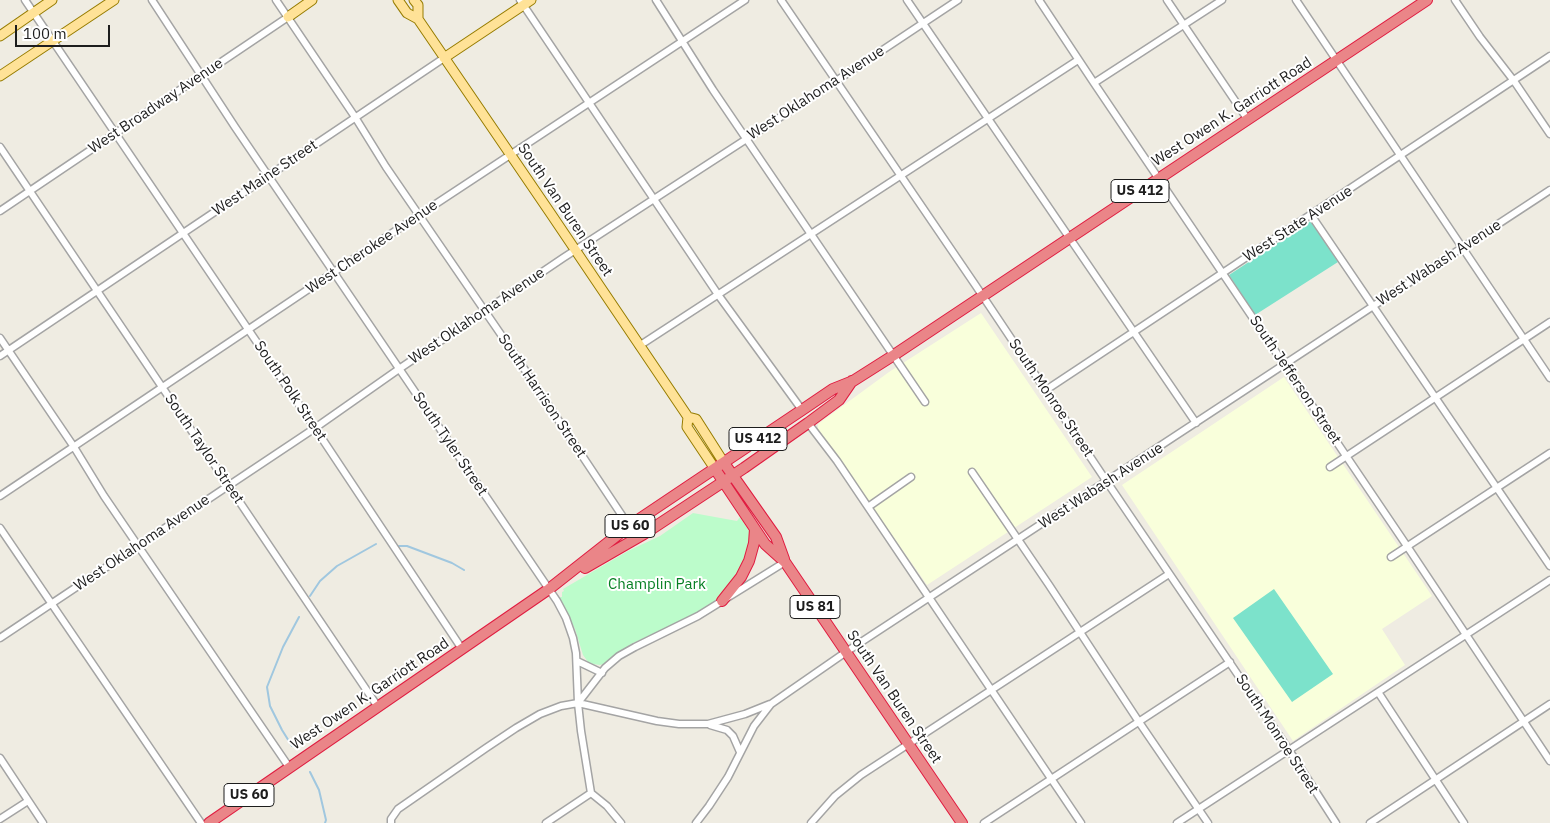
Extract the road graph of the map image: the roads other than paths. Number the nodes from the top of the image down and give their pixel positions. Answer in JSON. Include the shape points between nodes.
{"nodes":[{"id":1,"x":25,"y":0,"type":"edge"},
{"id":2,"x":52,"y":0,"type":"edge"},
{"id":3,"x":114,"y":0,"type":"edge"},
{"id":4,"x":152,"y":0,"type":"edge"},
{"id":5,"x":276,"y":0,"type":"edge"},
{"id":6,"x":312,"y":0,"type":"edge"},
{"id":7,"x":398,"y":0,"type":"edge"},
{"id":8,"x":414,"y":0,"type":"edge"},
{"id":9,"x":656,"y":0,"type":"edge"},
{"id":10,"x":745,"y":0,"type":"edge"},
{"id":11,"x":780,"y":0,"type":"edge"},
{"id":12,"x":907,"y":0,"type":"edge"},
{"id":13,"x":958,"y":0,"type":"edge"},
{"id":14,"x":1039,"y":0,"type":"edge"},
{"id":15,"x":1167,"y":0,"type":"edge"},
{"id":16,"x":1222,"y":0,"type":"edge"},
{"id":17,"x":1296,"y":0,"type":"edge"},
{"id":18,"x":1427,"y":0,"type":"edge"},
{"id":19,"x":1455,"y":0,"type":"edge"},
{"id":20,"x":525,"y":2,"type":"edge"},
{"id":21,"x":33,"y":13,"type":"junction"},
{"id":22,"x":288,"y":16,"type":"junction"},
{"id":23,"x":418,"y":19,"type":"junction"},
{"id":24,"x":923,"y":24,"type":"junction"},
{"id":25,"x":1184,"y":25,"type":"junction"},
{"id":26,"x":0,"y":36,"type":"edge"},
{"id":27,"x":53,"y":40,"type":"junction"},
{"id":28,"x":681,"y":42,"type":"junction"},
{"id":29,"x":1550,"y":56,"type":"edge"},
{"id":30,"x":444,"y":58,"type":"junction"},
{"id":31,"x":1078,"y":60,"type":"junction"},
{"id":32,"x":1337,"y":60,"type":"junction"},
{"id":33,"x":202,"y":75,"type":"junction"},
{"id":34,"x":0,"y":76,"type":"edge"},
{"id":35,"x":1514,"y":80,"type":"junction"},
{"id":36,"x":836,"y":81,"type":"junction"},
{"id":37,"x":1094,"y":84,"type":"junction"},
{"id":38,"x":588,"y":103,"type":"junction"},
{"id":39,"x":356,"y":117,"type":"junction"},
{"id":40,"x":988,"y":119,"type":"junction"},
{"id":41,"x":1248,"y":120,"type":"junction"},
{"id":42,"x":116,"y":133,"type":"junction"},
{"id":43,"x":1550,"y":134,"type":"edge"},
{"id":44,"x":746,"y":138,"type":"junction"},
{"id":45,"x":0,"y":147,"type":"edge"},
{"id":46,"x":510,"y":154,"type":"junction"},
{"id":47,"x":1401,"y":156,"type":"junction"},
{"id":48,"x":268,"y":176,"type":"junction"},
{"id":49,"x":901,"y":176,"type":"junction"},
{"id":50,"x":1158,"y":178,"type":"junction"},
{"id":51,"x":1550,"y":190,"type":"edge"},
{"id":52,"x":31,"y":191,"type":"junction"},
{"id":53,"x":653,"y":199,"type":"junction"},
{"id":54,"x":0,"y":211,"type":"edge"},
{"id":55,"x":419,"y":215,"type":"junction"},
{"id":56,"x":1312,"y":215,"type":"junction"},
{"id":57,"x":183,"y":233,"type":"junction"},
{"id":58,"x":811,"y":235,"type":"junction"},
{"id":59,"x":1070,"y":237,"type":"junction"},
{"id":60,"x":1462,"y":248,"type":"junction"},
{"id":61,"x":574,"y":250,"type":"junction"},
{"id":62,"x":334,"y":273,"type":"junction"},
{"id":63,"x":1223,"y":274,"type":"junction"},
{"id":64,"x":98,"y":290,"type":"junction"},
{"id":65,"x":719,"y":296,"type":"junction"},
{"id":66,"x":982,"y":296,"type":"junction"},
{"id":67,"x":1374,"y":306,"type":"junction"},
{"id":68,"x":484,"y":311,"type":"junction"},
{"id":69,"x":1550,"y":322,"type":"edge"},
{"id":70,"x":248,"y":330,"type":"junction"},
{"id":71,"x":1135,"y":332,"type":"junction"},
{"id":72,"x":0,"y":338,"type":"edge"},
{"id":73,"x":1524,"y":339,"type":"junction"},
{"id":74,"x":639,"y":346,"type":"junction"},
{"id":75,"x":9,"y":350,"type":"junction"},
{"id":76,"x":894,"y":355,"type":"junction"},
{"id":77,"x":0,"y":356,"type":"edge"},
{"id":78,"x":1284,"y":365,"type":"junction"},
{"id":79,"x":399,"y":368,"type":"junction"},
{"id":80,"x":1550,"y":378,"type":"edge"},
{"id":81,"x":853,"y":380,"type":"junction"},
{"id":82,"x":163,"y":387,"type":"junction"},
{"id":83,"x":1046,"y":390,"type":"junction"},
{"id":84,"x":1436,"y":398,"type":"junction"},
{"id":85,"x":925,"y":402,"type":"dead end"},
{"id":86,"x":802,"y":410,"type":"junction"},
{"id":87,"x":688,"y":417,"type":"junction"},
{"id":88,"x":808,"y":423,"type":"junction"},
{"id":89,"x":1196,"y":423,"type":"junction"},
{"id":90,"x":315,"y":428,"type":"junction"},
{"id":91,"x":74,"y":447,"type":"junction"},
{"id":92,"x":1550,"y":453,"type":"edge"},
{"id":93,"x":1347,"y":456,"type":"junction"},
{"id":94,"x":724,"y":463,"type":"junction"},
{"id":95,"x":1330,"y":467,"type":"dead end"},
{"id":96,"x":715,"y":469,"type":"junction"},
{"id":97,"x":972,"y":472,"type":"dead end"},
{"id":98,"x":733,"y":475,"type":"junction"},
{"id":99,"x":911,"y":478,"type":"dead end"},
{"id":100,"x":723,"y":481,"type":"junction"},
{"id":101,"x":1107,"y":482,"type":"junction"},
{"id":102,"x":229,"y":485,"type":"junction"},
{"id":103,"x":1497,"y":488,"type":"junction"},
{"id":104,"x":0,"y":496,"type":"edge"},
{"id":105,"x":868,"y":507,"type":"junction"},
{"id":106,"x":629,"y":526,"type":"junction"},
{"id":107,"x":0,"y":528,"type":"edge"},
{"id":108,"x":755,"y":528,"type":"junction"},
{"id":109,"x":1018,"y":540,"type":"junction"},
{"id":110,"x":138,"y":546,"type":"junction"},
{"id":111,"x":1408,"y":546,"type":"junction"},
{"id":112,"x":1391,"y":557,"type":"dead end"},
{"id":113,"x":785,"y":562,"type":"junction"},
{"id":114,"x":1550,"y":566,"type":"edge"},
{"id":115,"x":1169,"y":574,"type":"junction"},
{"id":116,"x":1550,"y":580,"type":"edge"},
{"id":117,"x":549,"y":589,"type":"junction"},
{"id":118,"x":929,"y":598,"type":"junction"},
{"id":119,"x":722,"y":601,"type":"junction"},
{"id":120,"x":52,"y":603,"type":"junction"},
{"id":121,"x":1080,"y":633,"type":"junction"},
{"id":122,"x":1466,"y":634,"type":"junction"},
{"id":123,"x":0,"y":638,"type":"edge"},
{"id":124,"x":462,"y":649,"type":"junction"},
{"id":125,"x":846,"y":652,"type":"junction"},
{"id":126,"x":577,"y":661,"type":"junction"},
{"id":127,"x":1230,"y":662,"type":"junction"},
{"id":128,"x":602,"y":673,"type":"junction"},
{"id":129,"x":992,"y":690,"type":"junction"},
{"id":130,"x":1378,"y":692,"type":"junction"},
{"id":131,"x":578,"y":703,"type":"junction"},
{"id":132,"x":771,"y":704,"type":"junction"},
{"id":133,"x":1550,"y":704,"type":"edge"},
{"id":134,"x":378,"y":707,"type":"junction"},
{"id":135,"x":1139,"y":722,"type":"junction"},
{"id":136,"x":1523,"y":722,"type":"junction"},
{"id":137,"x":708,"y":724,"type":"junction"},
{"id":138,"x":908,"y":744,"type":"junction"},
{"id":139,"x":1288,"y":750,"type":"junction"},
{"id":140,"x":740,"y":752,"type":"junction"},
{"id":141,"x":0,"y":758,"type":"edge"},
{"id":142,"x":1550,"y":762,"type":"edge"},
{"id":143,"x":289,"y":768,"type":"junction"},
{"id":144,"x":1052,"y":779,"type":"junction"},
{"id":145,"x":1435,"y":780,"type":"junction"},
{"id":146,"x":591,"y":793,"type":"junction"},
{"id":147,"x":28,"y":801,"type":"junction"},
{"id":148,"x":1198,"y":809,"type":"junction"},
{"id":149,"x":0,"y":820,"type":"edge"},
{"id":150,"x":391,"y":821,"type":"edge"},
{"id":151,"x":43,"y":823,"type":"edge"},
{"id":152,"x":201,"y":823,"type":"edge"},
{"id":153,"x":208,"y":823,"type":"edge"},
{"id":154,"x":546,"y":823,"type":"edge"},
{"id":155,"x":621,"y":823,"type":"edge"},
{"id":156,"x":696,"y":823,"type":"edge"},
{"id":157,"x":811,"y":823,"type":"edge"},
{"id":158,"x":962,"y":823,"type":"edge"},
{"id":159,"x":984,"y":823,"type":"edge"},
{"id":160,"x":1081,"y":823,"type":"edge"},
{"id":161,"x":1177,"y":823,"type":"edge"},
{"id":162,"x":1208,"y":823,"type":"edge"},
{"id":163,"x":1336,"y":823,"type":"edge"},
{"id":164,"x":1370,"y":823,"type":"edge"},
{"id":165,"x":1464,"y":823,"type":"edge"}],
"edges":[{"from":1,"to":21,"type":"street","name":"South Polk Street"},
{"from":2,"to":21,"type":"main road"},
{"from":3,"to":27,"type":"main road"},
{"from":4,"to":33,"type":"street","name":"South Tyler Street"},
{"from":5,"to":22,"type":"street","name":"South Harrison Street"},
{"from":6,"to":22,"type":"main road","name":"West Broadway Avenue"},
{"from":7,"to":23,"type":"main road","via":[[407,13]]},
{"from":8,"to":23,"type":"main road","via":[[418,5]]},
{"from":9,"to":28,"type":"street"},
{"from":10,"to":28,"type":"street","name":"West Cherokee Avenue"},
{"from":11,"to":36,"type":"street","name":"South Monroe Street"},
{"from":12,"to":24,"type":"street"},
{"from":13,"to":24,"type":"street","name":"West Oklahoma Avenue"},
{"from":14,"to":31,"type":"street","name":"South Jefferson Street"},
{"from":15,"to":25,"type":"street"},
{"from":16,"to":25,"type":"street"},
{"from":17,"to":32,"type":"street"},
{"from":18,"to":32,"type":"highway","name":"West Owen K. Garriott Road","number":"US 412"},
{"from":19,"to":35,"type":"street"},
{"from":20,"to":30,"type":"main road","name":"West Maine Street"},
{"from":20,"to":38,"type":"street"},
{"from":21,"to":26,"type":"main road"},
{"from":21,"to":27,"type":"street","name":"South Polk Street"},
{"from":22,"to":33,"type":"street","name":"West Broadway Avenue"},
{"from":22,"to":39,"type":"street","name":"South Harrison Street"},
{"from":23,"to":30,"type":"main road","name":"South Van Buren Street"},
{"from":24,"to":36,"type":"street","name":"West Oklahoma Avenue"},
{"from":24,"to":40,"type":"street"},
{"from":25,"to":37,"type":"street"},
{"from":25,"to":41,"type":"street"},
{"from":27,"to":34,"type":"main road"},
{"from":27,"to":42,"type":"street","name":"South Polk Street"},
{"from":28,"to":38,"type":"street","name":"West Cherokee Avenue"},
{"from":28,"to":44,"type":"street"},
{"from":29,"to":35,"type":"street","name":"West State Avenue"},
{"from":30,"to":39,"type":"street","name":"West Maine Street"},
{"from":30,"to":46,"type":"main road","name":"South Van Buren Street"},
{"from":31,"to":37,"type":"street","name":"South Jefferson Street"},
{"from":31,"to":40,"type":"street"},
{"from":32,"to":41,"type":"highway","name":"West Owen K. Garriott Road","number":"US 412"},
{"from":32,"to":47,"type":"street"},
{"from":33,"to":42,"type":"street","name":"West Broadway Avenue"},
{"from":33,"to":48,"type":"street","name":"South Tyler Street"},
{"from":35,"to":43,"type":"street"},
{"from":35,"to":47,"type":"street","name":"West State Avenue"},
{"from":36,"to":44,"type":"street","name":"West Oklahoma Avenue"},
{"from":36,"to":49,"type":"street","name":"South Monroe Street"},
{"from":37,"to":50,"type":"street","name":"South Jefferson Street"},
{"from":38,"to":46,"type":"street","name":"West Cherokee Avenue"},
{"from":38,"to":53,"type":"street"},
{"from":39,"to":48,"type":"street","name":"West Maine Street"},
{"from":39,"to":55,"type":"street","name":"South Harrison Street"},
{"from":40,"to":49,"type":"street"},
{"from":40,"to":59,"type":"street"},
{"from":41,"to":50,"type":"highway","name":"West Owen K. Garriott Road","number":"US 412"},
{"from":42,"to":52,"type":"street","name":"West Broadway Avenue"},
{"from":42,"to":57,"type":"street","name":"South Polk Street"},
{"from":44,"to":53,"type":"street","name":"West Oklahoma Avenue"},
{"from":44,"to":58,"type":"street"},
{"from":45,"to":52,"type":"street","name":"South Taylor Street"},
{"from":46,"to":55,"type":"street","name":"West Cherokee Avenue"},
{"from":46,"to":61,"type":"main road","name":"South Van Buren Street"},
{"from":47,"to":56,"type":"street","name":"West State Avenue"},
{"from":47,"to":60,"type":"street"},
{"from":48,"to":57,"type":"street","name":"West Maine Street"},
{"from":48,"to":62,"type":"street","name":"South Tyler Street"},
{"from":49,"to":58,"type":"street"},
{"from":49,"to":66,"type":"street","name":"South Monroe Street"},
{"from":50,"to":59,"type":"highway","name":"West Owen K. Garriott Road","number":"US 412"},
{"from":50,"to":63,"type":"street","name":"South Jefferson Street"},
{"from":51,"to":60,"type":"street","name":"West Wabash Avenue"},
{"from":52,"to":54,"type":"street","name":"West Broadway Avenue"},
{"from":52,"to":64,"type":"street","name":"South Taylor Street"},
{"from":53,"to":61,"type":"street","name":"West Oklahoma Avenue"},
{"from":53,"to":65,"type":"street"},
{"from":55,"to":62,"type":"street","name":"West Cherokee Avenue"},
{"from":55,"to":68,"type":"street","name":"South Harrison Street"},
{"from":56,"to":63,"type":"street","name":"West State Avenue"},
{"from":56,"to":67,"type":"street"},
{"from":57,"to":64,"type":"street","name":"West Maine Street"},
{"from":57,"to":70,"type":"street","name":"South Polk Street"},
{"from":58,"to":65,"type":"street"},
{"from":58,"to":76,"type":"street"},
{"from":59,"to":66,"type":"highway","name":"West Owen K. Garriott Road","number":"US 412"},
{"from":59,"to":71,"type":"street"},
{"from":60,"to":67,"type":"street","name":"West Wabash Avenue"},
{"from":60,"to":73,"type":"street"},
{"from":61,"to":68,"type":"street","name":"West Oklahoma Avenue"},
{"from":61,"to":74,"type":"main road","name":"South Van Buren Street"},
{"from":62,"to":70,"type":"street","name":"West Cherokee Avenue"},
{"from":62,"to":79,"type":"street","name":"South Tyler Street"},
{"from":63,"to":71,"type":"street","name":"West State Avenue"},
{"from":63,"to":78,"type":"street","name":"South Jefferson Street"},
{"from":64,"to":75,"type":"street","name":"West Maine Street"},
{"from":64,"to":82,"type":"street","name":"South Taylor Street"},
{"from":65,"to":74,"type":"street"},
{"from":65,"to":86,"type":"street"},
{"from":66,"to":76,"type":"highway","name":"West Owen K. Garriott Road","number":"US 412"},
{"from":66,"to":83,"type":"street","name":"South Monroe Street"},
{"from":67,"to":78,"type":"street","name":"West Wabash Avenue"},
{"from":67,"to":84,"type":"street"},
{"from":68,"to":79,"type":"street","name":"West Oklahoma Avenue"},
{"from":68,"to":106,"type":"street","name":"South Harrison Street"},
{"from":69,"to":73,"type":"street"},
{"from":70,"to":82,"type":"street","name":"West Cherokee Avenue"},
{"from":70,"to":90,"type":"street","name":"South Polk Street"},
{"from":71,"to":83,"type":"street","name":"West State Avenue"},
{"from":71,"to":89,"type":"street"},
{"from":72,"to":75,"type":"street"},
{"from":73,"to":80,"type":"street"},
{"from":73,"to":84,"type":"street"},
{"from":74,"to":87,"type":"main road","name":"South Van Buren Street"},
{"from":75,"to":77,"type":"street","name":"West Maine Street"},
{"from":75,"to":91,"type":"street"},
{"from":76,"to":81,"type":"highway","name":"West Owen K. Garriott Road","number":"US 412"},
{"from":76,"to":85,"type":"street"},
{"from":78,"to":89,"type":"street","name":"West Wabash Avenue"},
{"from":78,"to":93,"type":"street","name":"South Jefferson Street"},
{"from":79,"to":90,"type":"street","name":"West Oklahoma Avenue"},
{"from":79,"to":117,"type":"street","name":"South Tyler Street"},
{"from":81,"to":86,"type":"highway","name":"West Owen K. Garriott Road","number":"US 412"},
{"from":81,"to":88,"type":"highway","name":"West Owen K. Garriott Road","number":"US 412","via":[[839,400]]},
{"from":82,"to":91,"type":"street","name":"West Cherokee Avenue"},
{"from":82,"to":102,"type":"street","name":"South Taylor Street"},
{"from":83,"to":101,"type":"street","name":"South Monroe Street"},
{"from":84,"to":93,"type":"street"},
{"from":84,"to":103,"type":"street"},
{"from":86,"to":94,"type":"highway","name":"West Owen K. Garriott Road","number":"US 412"},
{"from":87,"to":94,"type":"main road","name":"South Van Buren Street","via":[[696,419]]},
{"from":87,"to":96,"type":"main road","name":"South Van Buren Street","via":[[687,427]]},
{"from":88,"to":98,"type":"highway","name":"West Owen K. Garriott Road","number":"US 412"},
{"from":88,"to":105,"type":"street"},
{"from":89,"to":101,"type":"street","name":"West Wabash Avenue"},
{"from":90,"to":102,"type":"street","name":"West Oklahoma Avenue"},
{"from":90,"to":124,"type":"street","name":"South Polk Street"},
{"from":91,"to":104,"type":"street","name":"West Cherokee Avenue"},
{"from":91,"to":110,"type":"street"},
{"from":92,"to":103,"type":"street"},
{"from":93,"to":95,"type":"street"},
{"from":93,"to":111,"type":"street","name":"South Jefferson Street"},
{"from":94,"to":96,"type":"highway","name":"West Owen K. Garriott Road","number":"US 412"},
{"from":94,"to":98,"type":"highway","name":"South Van Buren Street"},
{"from":96,"to":100,"type":"highway","name":"South Van Buren Street","number":"US 81"},
{"from":96,"to":106,"type":"highway","name":"West Owen K. Garriott Road","number":"US 60"},
{"from":97,"to":109,"type":"street"},
{"from":98,"to":100,"type":"highway","name":"West Owen K. Garriott Road","number":"US 60"},
{"from":98,"to":113,"type":"highway","name":"South Van Buren Street","number":"US 81","via":[[776,537]]},
{"from":99,"to":105,"type":"street"},
{"from":100,"to":108,"type":"highway","name":"South Van Buren Street","number":"US 81"},
{"from":100,"to":117,"type":"highway","name":"West Owen K. Garriott Road","number":"US 60","via":[[644,534]]},
{"from":101,"to":109,"type":"street","name":"West Wabash Avenue"},
{"from":101,"to":115,"type":"street","name":"South Monroe Street"},
{"from":102,"to":110,"type":"street","name":"West Oklahoma Avenue"},
{"from":102,"to":134,"type":"street","name":"South Taylor Street"},
{"from":103,"to":111,"type":"street"},
{"from":103,"to":114,"type":"street"},
{"from":105,"to":118,"type":"street"},
{"from":106,"to":117,"type":"highway","name":"West Owen K. Garriott Road","number":"US 60"},
{"from":107,"to":120,"type":"street"},
{"from":108,"to":113,"type":"highway","name":"South Van Buren Street","number":"US 81","via":[[765,544]]},
{"from":108,"to":119,"type":"highway","via":[[749,560],[741,577]]},
{"from":109,"to":118,"type":"street","name":"West Wabash Avenue"},
{"from":109,"to":121,"type":"street"},
{"from":110,"to":120,"type":"street","name":"West Oklahoma Avenue"},
{"from":110,"to":143,"type":"street"},
{"from":111,"to":112,"type":"street"},
{"from":111,"to":122,"type":"street","name":"South Jefferson Street"},
{"from":113,"to":119,"type":"street"},
{"from":113,"to":125,"type":"highway","name":"South Van Buren Street","number":"US 81"},
{"from":115,"to":121,"type":"street"},
{"from":115,"to":127,"type":"street","name":"South Monroe Street"},
{"from":116,"to":122,"type":"street"},
{"from":117,"to":124,"type":"highway","name":"West Owen K. Garriott Road","number":"US 60"},
{"from":117,"to":126,"type":"street","name":"South Tyler Street","via":[[566,618]]},
{"from":118,"to":125,"type":"street","name":"West Wabash Avenue"},
{"from":118,"to":129,"type":"street"},
{"from":119,"to":128,"type":"street","via":[[635,646]]},
{"from":120,"to":123,"type":"street","name":"West Oklahoma Avenue"},
{"from":120,"to":152,"type":"street"},
{"from":121,"to":129,"type":"street"},
{"from":121,"to":135,"type":"street"},
{"from":122,"to":130,"type":"street"},
{"from":122,"to":136,"type":"street","name":"South Jefferson Street"},
{"from":124,"to":134,"type":"highway","name":"West Owen K. Garriott Road","number":"US 60"},
{"from":125,"to":132,"type":"street","name":"West Wabash Avenue"},
{"from":125,"to":138,"type":"highway","name":"South Van Buren Street","number":"US 81"},
{"from":126,"to":128,"type":"street"},
{"from":126,"to":131,"type":"street","name":"South Tyler Street"},
{"from":127,"to":135,"type":"street"},
{"from":127,"to":139,"type":"street","name":"South Monroe Street"},
{"from":128,"to":131,"type":"street"},
{"from":129,"to":138,"type":"street"},
{"from":129,"to":144,"type":"street"},
{"from":130,"to":139,"type":"street"},
{"from":130,"to":145,"type":"street"},
{"from":131,"to":137,"type":"street","via":[[657,721]]},
{"from":131,"to":146,"type":"street","name":"South Tyler Street"},
{"from":131,"to":150,"type":"street","via":[[540,714],[516,728],[398,809]]},
{"from":132,"to":137,"type":"street"},
{"from":132,"to":140,"type":"street","name":"West Wabash Avenue"},
{"from":133,"to":136,"type":"street"},
{"from":134,"to":143,"type":"highway","name":"West Owen K. Garriott Road","number":"US 60"},
{"from":135,"to":144,"type":"street"},
{"from":135,"to":148,"type":"street"},
{"from":136,"to":142,"type":"street","name":"South Jefferson Street"},
{"from":136,"to":145,"type":"street"},
{"from":137,"to":140,"type":"street","via":[[727,730]]},
{"from":138,"to":157,"type":"street","via":[[834,796]]},
{"from":138,"to":158,"type":"highway","name":"South Van Buren Street","number":"US 81"},
{"from":139,"to":148,"type":"street"},
{"from":139,"to":163,"type":"street","name":"South Monroe Street"},
{"from":140,"to":156,"type":"street","name":"West Wabash Avenue","via":[[728,777]]},
{"from":141,"to":147,"type":"street"},
{"from":143,"to":153,"type":"highway","name":"West Owen K. Garriott Road","number":"US 60"},
{"from":144,"to":159,"type":"street"},
{"from":144,"to":160,"type":"street"},
{"from":145,"to":164,"type":"street"},
{"from":145,"to":165,"type":"street"},
{"from":146,"to":154,"type":"street"},
{"from":146,"to":155,"type":"street"},
{"from":147,"to":149,"type":"street"},
{"from":147,"to":151,"type":"street"},
{"from":148,"to":161,"type":"street"},
{"from":148,"to":162,"type":"street"}]}
